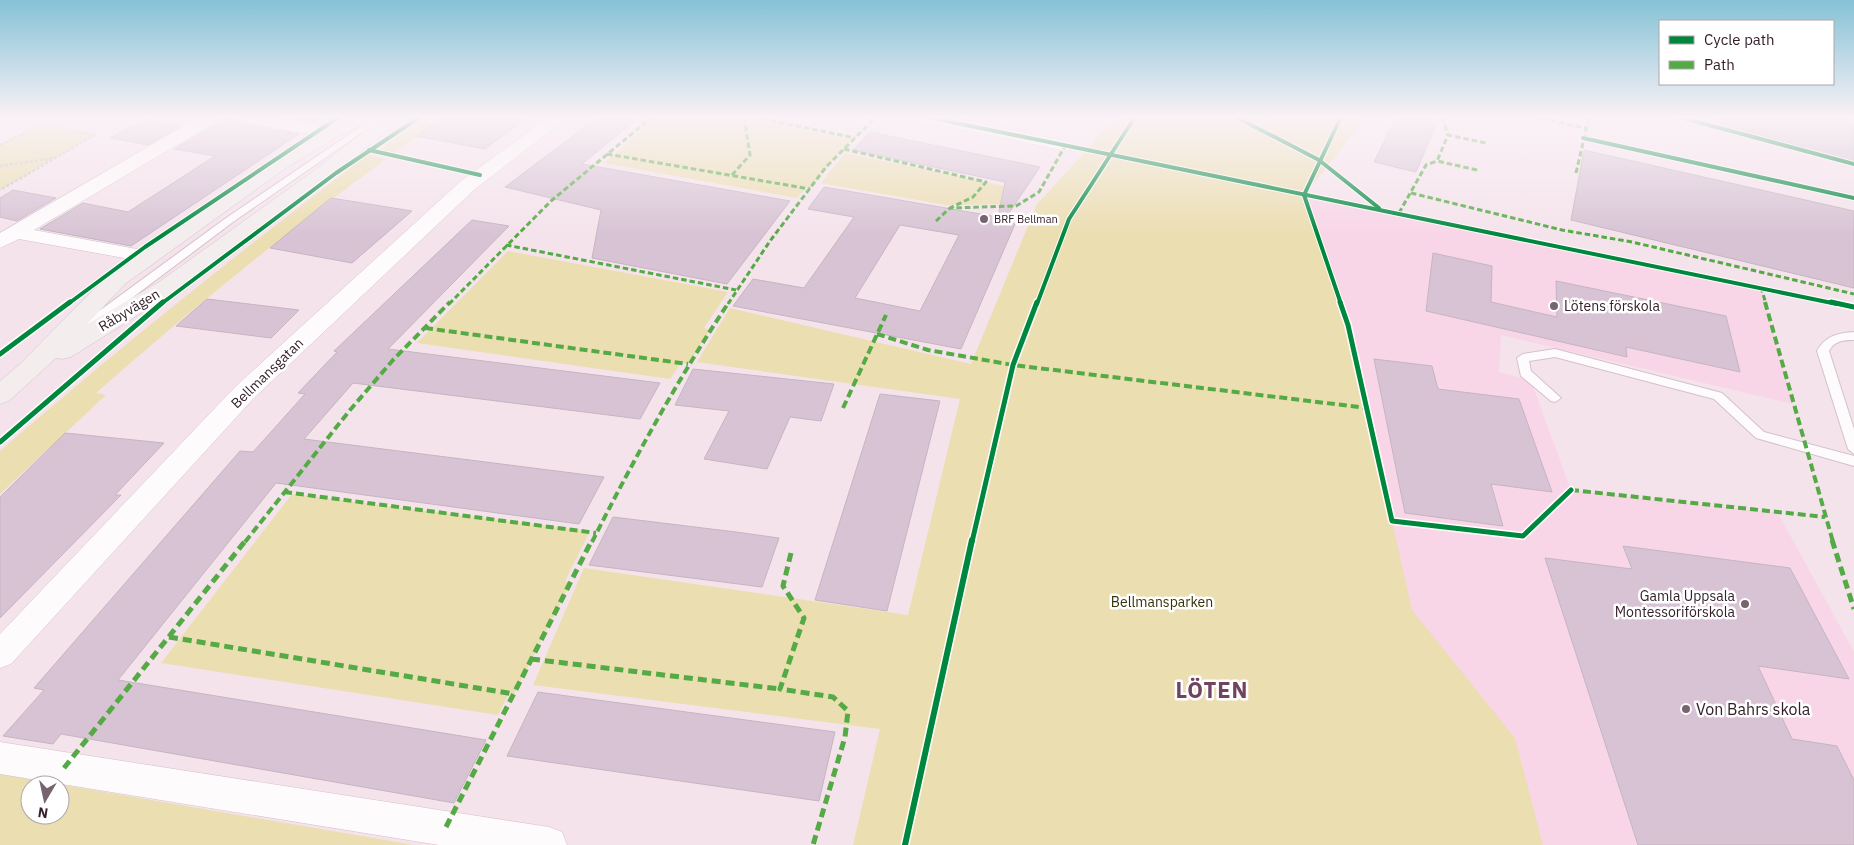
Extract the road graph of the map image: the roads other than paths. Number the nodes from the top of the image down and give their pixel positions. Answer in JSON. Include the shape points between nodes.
{"nodes":[{"id":1,"x":144,"y":156,"type":"edge"},
{"id":2,"x":291,"y":156,"type":"edge"},
{"id":3,"x":319,"y":156,"type":"edge"},
{"id":4,"x":344,"y":156,"type":"edge"},
{"id":5,"x":507,"y":156,"type":"edge"},
{"id":6,"x":26,"y":235,"type":"dead end"},
{"id":7,"x":0,"y":242,"type":"edge"},
{"id":8,"x":135,"y":254,"type":"dead end"},
{"id":9,"x":1854,"y":336,"type":"edge"},
{"id":10,"x":28,"y":371,"type":"junction"},
{"id":11,"x":0,"y":395,"type":"edge"},
{"id":12,"x":1555,"y":398,"type":"dead end"},
{"id":13,"x":1854,"y":449,"type":"edge"},
{"id":14,"x":1854,"y":461,"type":"edge"},
{"id":15,"x":0,"y":656,"type":"edge"},
{"id":16,"x":0,"y":758,"type":"edge"},
{"id":17,"x":549,"y":845,"type":"edge"}],
"edges":[{"from":1,"to":7,"type":"street"},
{"from":2,"to":10,"type":"main road","name":"Råbyvägen","via":[[117,280]]},
{"from":3,"to":10,"type":"lane","name":"Råbyvägen","via":[[168,264]]},
{"from":4,"to":10,"type":"main road","name":"Råbyvägen","via":[[167,286]]},
{"from":5,"to":15,"type":"street","name":"Bellmansgatan","via":[[468,185],[244,393]]},
{"from":6,"to":8,"type":"street"},
{"from":9,"to":13,"type":"lane","via":[[1834,338],[1823,351]]},
{"from":10,"to":11,"type":"main road","name":"Råbyvägen"},
{"from":12,"to":14,"type":"lane","via":[[1525,373],[1523,358],[1555,353],[1718,396],[1760,435]]},
{"from":16,"to":17,"type":"street"}]}
